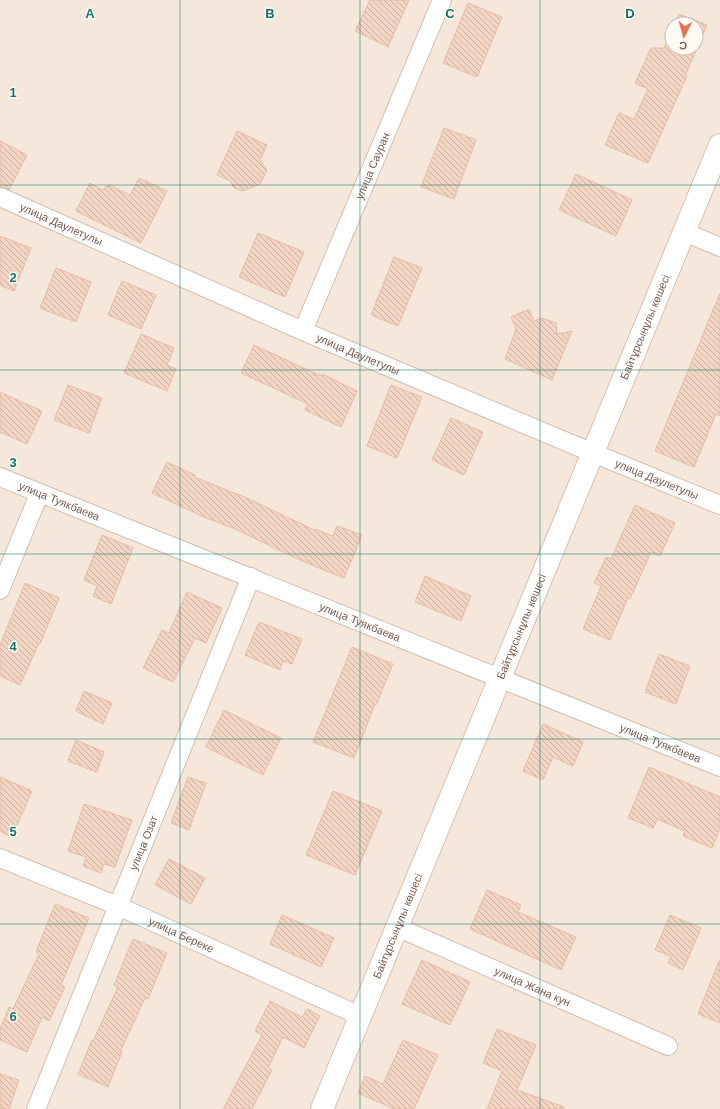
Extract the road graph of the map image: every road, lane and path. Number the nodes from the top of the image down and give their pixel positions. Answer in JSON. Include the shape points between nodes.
{"nodes":[{"id":1,"x":442,"y":0,"type":"edge"},
{"id":2,"x":720,"y":144,"type":"edge"},
{"id":3,"x":0,"y":197,"type":"edge"},
{"id":4,"x":684,"y":232,"type":"junction"},
{"id":5,"x":720,"y":247,"type":"edge"},
{"id":6,"x":303,"y":331,"type":"junction"},
{"id":7,"x":593,"y":453,"type":"junction"},
{"id":8,"x":0,"y":478,"type":"edge"},
{"id":9,"x":39,"y":494,"type":"junction"},
{"id":10,"x":720,"y":505,"type":"edge"},
{"id":11,"x":251,"y":577,"type":"junction"},
{"id":12,"x":0,"y":590,"type":"edge"},
{"id":13,"x":500,"y":678,"type":"junction"},
{"id":14,"x":720,"y":767,"type":"edge"},
{"id":15,"x":0,"y":858,"type":"edge"},
{"id":16,"x":118,"y":906,"type":"junction"},
{"id":17,"x":397,"y":927,"type":"junction"},
{"id":18,"x":360,"y":1016,"type":"junction"},
{"id":19,"x":668,"y":1046,"type":"dead end"},
{"id":20,"x":36,"y":1109,"type":"edge"},
{"id":21,"x":322,"y":1109,"type":"edge"}],
"edges":[{"from":1,"to":6,"type":"street","name":"улица Сауран"},
{"from":2,"to":4,"type":"main road","name":"Байтұрсынұлы көшесі"},
{"from":3,"to":6,"type":"street","name":"улица Даулетулы"},
{"from":4,"to":5,"type":"street"},
{"from":4,"to":7,"type":"main road","name":"Байтұрсынұлы көшесі"},
{"from":6,"to":7,"type":"street","name":"улица Даулетулы"},
{"from":7,"to":10,"type":"street","name":"улица Даулетулы"},
{"from":7,"to":13,"type":"main road","name":"Байтұрсынұлы көшесі"},
{"from":8,"to":9,"type":"street","name":"улица Туякбаева"},
{"from":9,"to":11,"type":"street","name":"улица Туякбаева"},
{"from":9,"to":12,"type":"street"},
{"from":11,"to":13,"type":"street","name":"улица Туякбаева"},
{"from":11,"to":16,"type":"street","name":"улица Озат"},
{"from":13,"to":14,"type":"street","name":"улица Туякбаева"},
{"from":13,"to":17,"type":"main road","name":"Байтұрсынұлы көшесі"},
{"from":15,"to":16,"type":"street","name":"улица Береке"},
{"from":16,"to":18,"type":"street","name":"улица Береке"},
{"from":16,"to":20,"type":"street","name":"улица Озат"},
{"from":17,"to":18,"type":"main road","name":"Байтұрсынұлы көшесі"},
{"from":17,"to":19,"type":"street","name":"улица Жана кун"},
{"from":18,"to":21,"type":"main road","name":"Байтұрсынұлы көшесі"}]}
